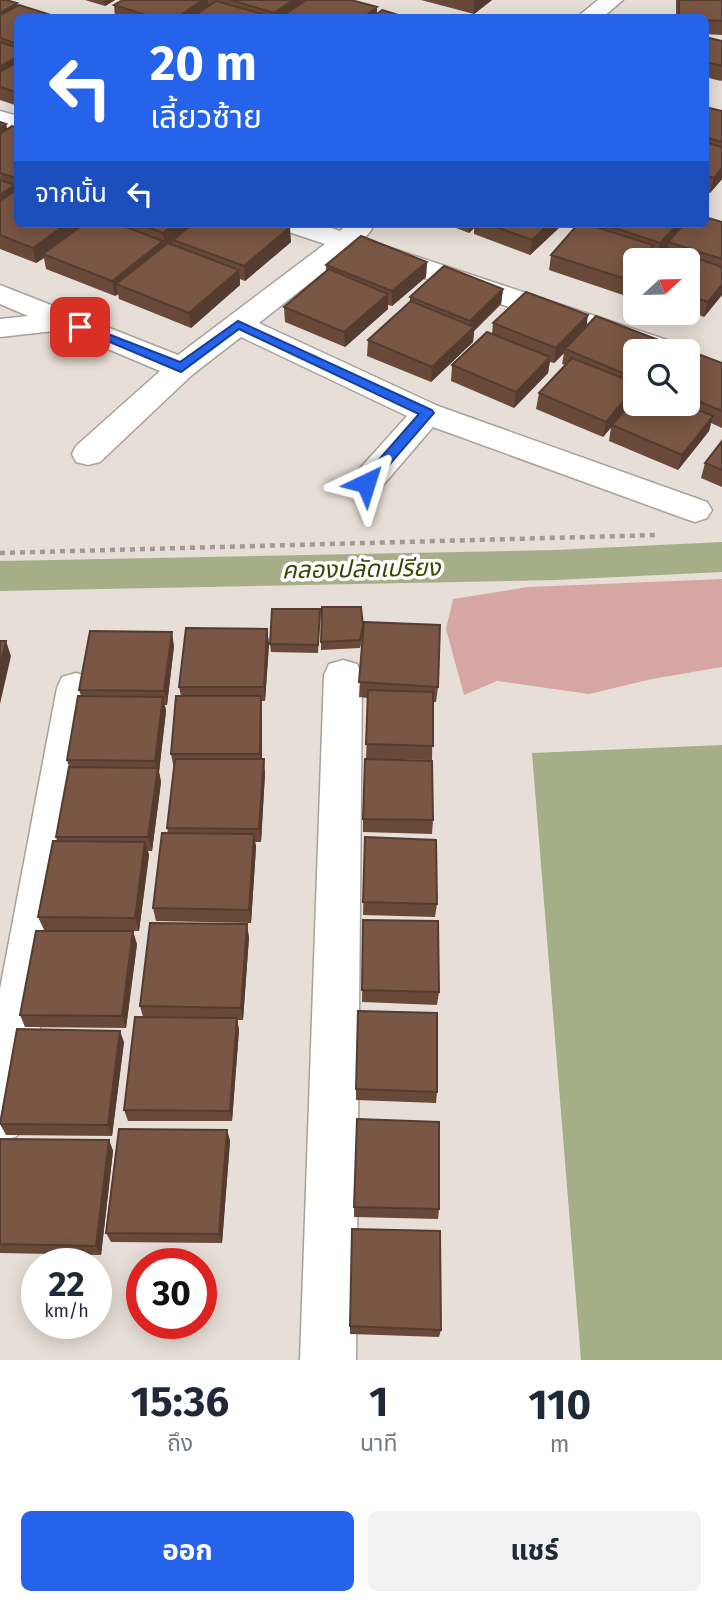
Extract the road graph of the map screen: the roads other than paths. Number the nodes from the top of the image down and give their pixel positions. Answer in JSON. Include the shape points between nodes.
{"nodes":[{"id":1,"x":612,"y":0,"type":"edge"},
{"id":2,"x":593,"y":14,"type":"edge"},
{"id":3,"x":320,"y":228,"type":"edge"},
{"id":4,"x":354,"y":233,"type":"edge"},
{"id":5,"x":0,"y":294,"type":"edge"},
{"id":6,"x":67,"y":322,"type":"junction"},
{"id":7,"x":238,"y":324,"type":"junction"},
{"id":8,"x":0,"y":328,"type":"edge"},
{"id":9,"x":638,"y":339,"type":"edge"},
{"id":10,"x":181,"y":368,"type":"junction"},
{"id":11,"x":427,"y":413,"type":"junction"},
{"id":12,"x":88,"y":454,"type":"dead end"},
{"id":13,"x":366,"y":483,"type":"dead end"},
{"id":14,"x":695,"y":510,"type":"dead end"},
{"id":15,"x":343,"y":675,"type":"dead end"},
{"id":16,"x":76,"y":688,"type":"edge"},
{"id":17,"x":0,"y":1119,"type":"edge"},
{"id":18,"x":328,"y":1360,"type":"edge"}],
"edges":[{"from":1,"to":2,"type":"street"},
{"from":3,"to":4,"type":"street"},
{"from":4,"to":7,"type":"street"},
{"from":4,"to":9,"type":"street"},
{"from":5,"to":6,"type":"street"},
{"from":6,"to":8,"type":"street"},
{"from":6,"to":10,"type":"street"},
{"from":7,"to":10,"type":"street"},
{"from":7,"to":11,"type":"street"},
{"from":10,"to":12,"type":"street"},
{"from":11,"to":13,"type":"street"},
{"from":11,"to":14,"type":"street"},
{"from":15,"to":18,"type":"street"},
{"from":16,"to":17,"type":"street"}]}
